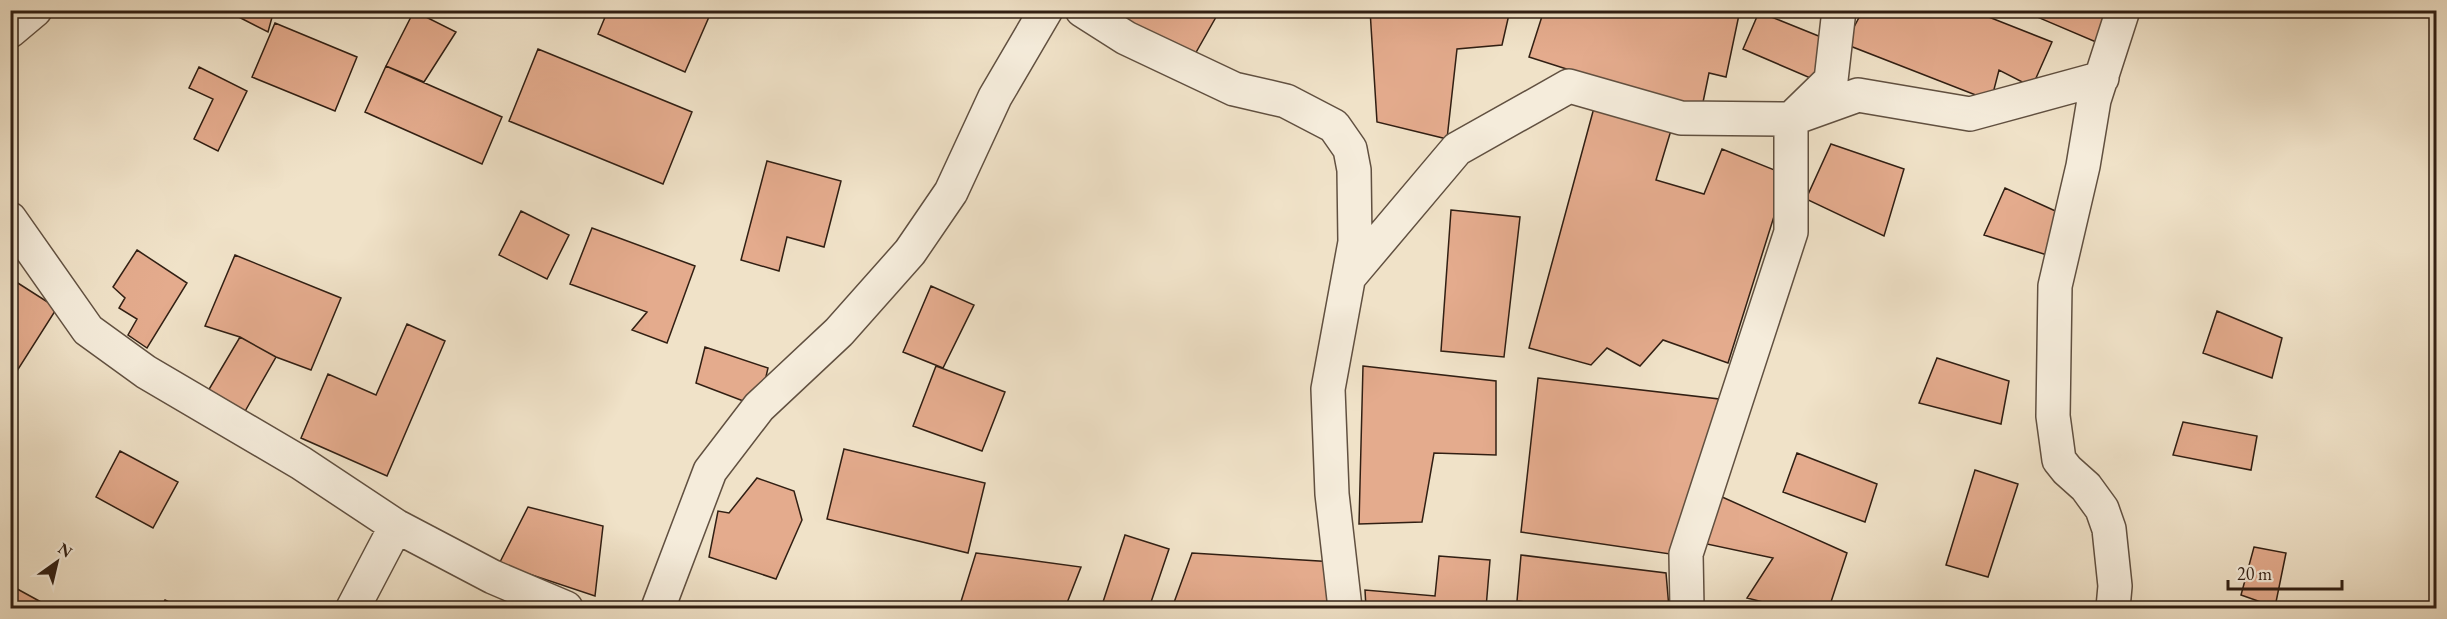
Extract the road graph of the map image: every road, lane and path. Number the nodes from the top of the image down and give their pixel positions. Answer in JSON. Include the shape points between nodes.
{"nodes":[{"id":1,"x":34,"y":10,"type":"edge"},
{"id":2,"x":1046,"y":10,"type":"edge"},
{"id":3,"x":1082,"y":10,"type":"edge"},
{"id":4,"x":1839,"y":10,"type":"edge"},
{"id":5,"x":2123,"y":10,"type":"edge"},
{"id":6,"x":10,"y":31,"type":"edge"},
{"id":7,"x":2102,"y":78,"type":"junction"},
{"id":8,"x":1791,"y":118,"type":"junction"},
{"id":9,"x":10,"y":219,"type":"edge"},
{"id":10,"x":1348,"y":278,"type":"junction"},
{"id":11,"x":396,"y":526,"type":"junction"},
{"id":12,"x":352,"y":609,"type":"edge"},
{"id":13,"x":566,"y":609,"type":"edge"},
{"id":14,"x":658,"y":609,"type":"edge"},
{"id":15,"x":1345,"y":609,"type":"edge"},
{"id":16,"x":1687,"y":609,"type":"edge"},
{"id":17,"x":2113,"y":609,"type":"edge"}],
"edges":[{"from":1,"to":6,"type":"street"},
{"from":2,"to":14,"type":"street","via":[[995,96],[951,192],[910,252],[839,332],[759,407],[710,471]]},
{"from":3,"to":10,"type":"street","via":[[1126,38],[1234,89],[1286,101],[1334,126],[1350,149],[1354,170],[1355,242]]},
{"from":4,"to":8,"type":"street","via":[[1831,80]]},
{"from":5,"to":7,"type":"street"},
{"from":7,"to":8,"type":"street","via":[[1970,114],[1858,95]]},
{"from":7,"to":17,"type":"street","via":[[2055,286],[2053,416],[2059,460],[2102,509],[2109,529],[2115,586]]},
{"from":8,"to":10,"type":"street","via":[[1681,118],[1569,86],[1457,149]]},
{"from":8,"to":16,"type":"street","via":[[1791,232],[1686,554]]},
{"from":9,"to":11,"type":"street","via":[[88,330],[146,372],[301,463]]},
{"from":10,"to":15,"type":"street","via":[[1328,389],[1332,494]]},
{"from":11,"to":12,"type":"street"},
{"from":11,"to":13,"type":"street","via":[[493,577]]}]}
